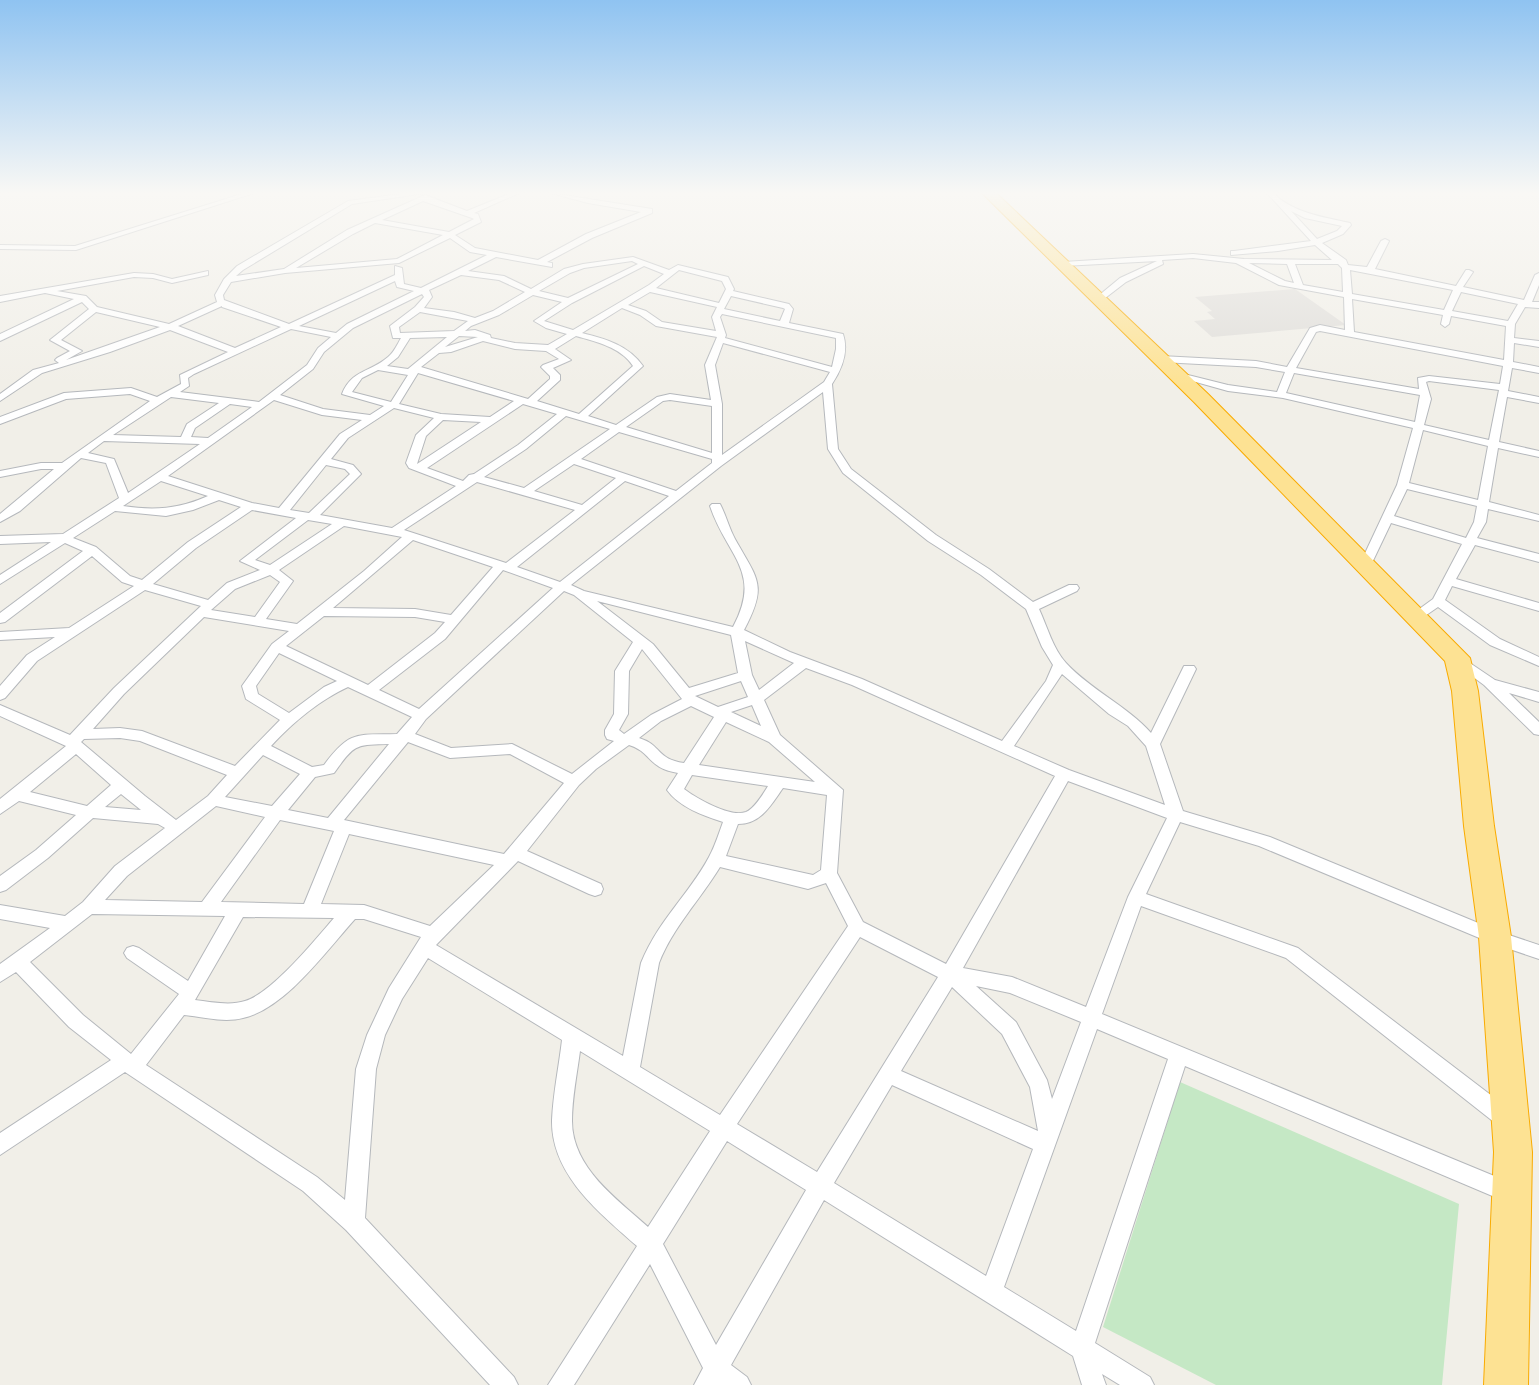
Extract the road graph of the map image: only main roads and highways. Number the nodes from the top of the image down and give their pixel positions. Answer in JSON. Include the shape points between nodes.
{"nodes":[{"id":1,"x":1056,"y":258,"type":"edge"},
{"id":2,"x":1506,"y":1385,"type":"edge"}],
"edges":[{"from":1,"to":2,"type":"highway","via":[[1366,564],[1427,608],[1457,658],[1495,937],[1510,1122],[1514,1194]]}]}
